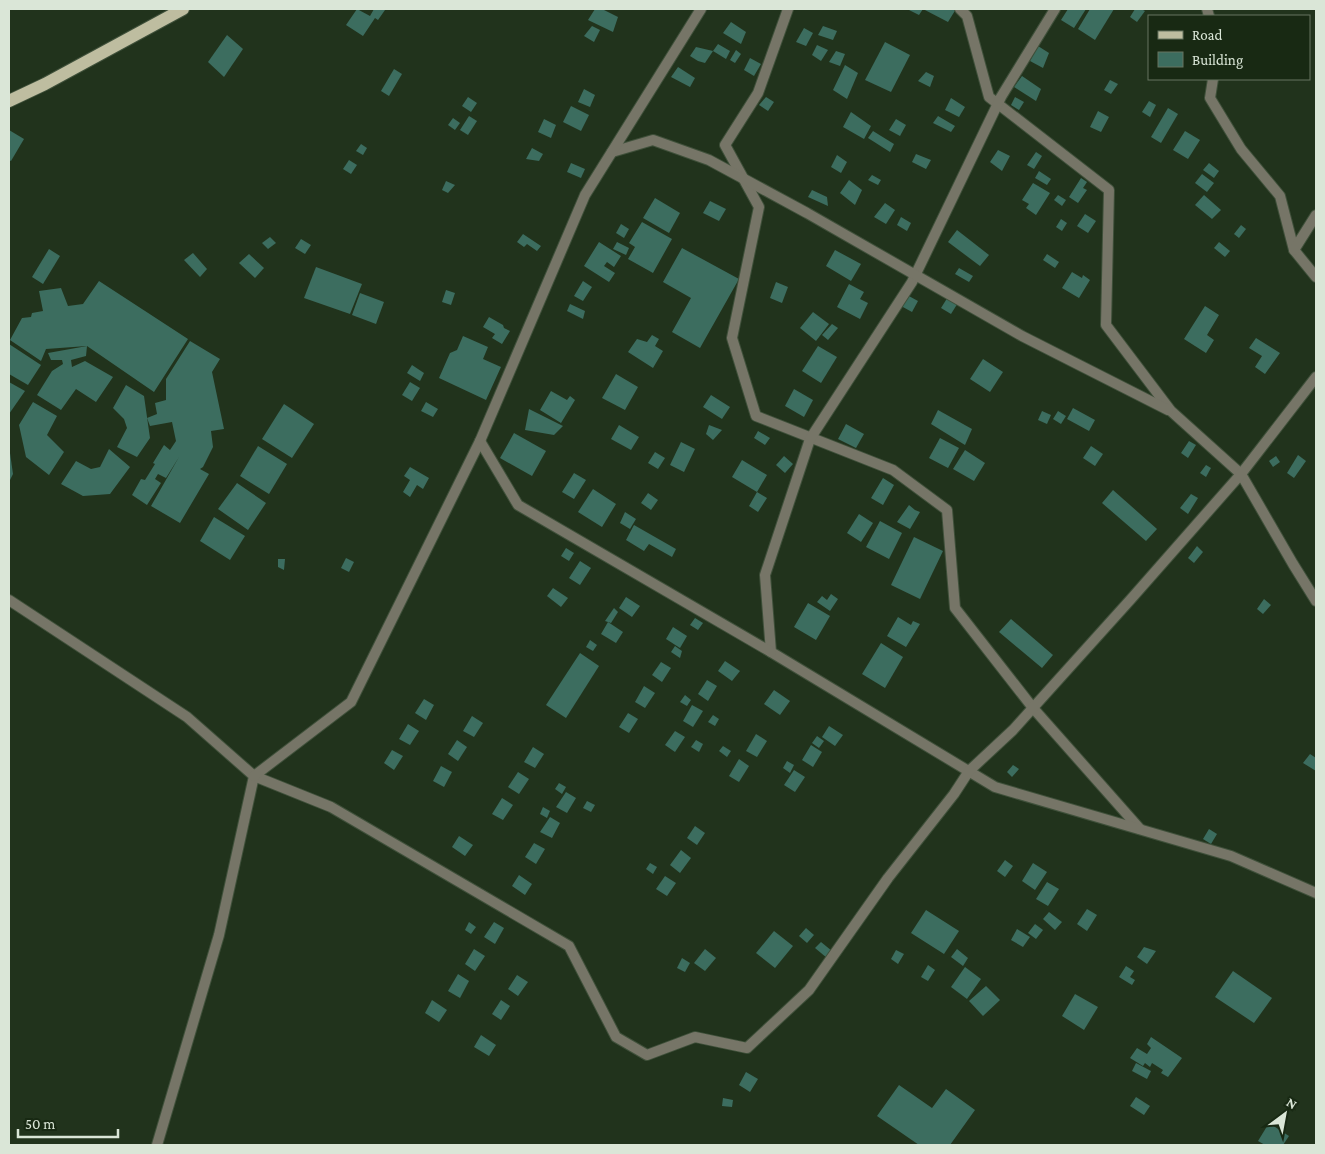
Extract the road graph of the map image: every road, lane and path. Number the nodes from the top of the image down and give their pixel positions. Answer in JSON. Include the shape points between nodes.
{"nodes":[{"id":1,"x":183,"y":9,"type":"edge"},
{"id":2,"x":701,"y":9,"type":"edge"},
{"id":3,"x":788,"y":9,"type":"edge"},
{"id":4,"x":960,"y":9,"type":"edge"},
{"id":5,"x":1055,"y":9,"type":"edge"},
{"id":6,"x":1213,"y":80,"type":"edge"},
{"id":7,"x":9,"y":101,"type":"edge"},
{"id":8,"x":998,"y":103,"type":"junction"},
{"id":9,"x":612,"y":152,"type":"junction"},
{"id":10,"x":743,"y":179,"type":"junction"},
{"id":11,"x":1316,"y":215,"type":"edge"},
{"id":12,"x":1294,"y":250,"type":"junction"},
{"id":13,"x":915,"y":275,"type":"junction"},
{"id":14,"x":1316,"y":277,"type":"edge"},
{"id":15,"x":1316,"y":377,"type":"edge"},
{"id":16,"x":1172,"y":411,"type":"junction"},
{"id":17,"x":810,"y":439,"type":"junction"},
{"id":18,"x":480,"y":441,"type":"junction"},
{"id":19,"x":1241,"y":474,"type":"junction"},
{"id":20,"x":9,"y":600,"type":"edge"},
{"id":21,"x":1316,"y":601,"type":"edge"},
{"id":22,"x":771,"y":652,"type":"junction"},
{"id":23,"x":1033,"y":708,"type":"junction"},
{"id":24,"x":969,"y":771,"type":"junction"},
{"id":25,"x":254,"y":776,"type":"junction"},
{"id":26,"x":1140,"y":829,"type":"junction"},
{"id":27,"x":1316,"y":893,"type":"edge"},
{"id":28,"x":157,"y":1145,"type":"edge"}],
"edges":[{"from":1,"to":7,"type":"main road"},
{"from":2,"to":9,"type":"street"},
{"from":3,"to":10,"type":"street","via":[[758,93],[725,145]]},
{"from":4,"to":8,"type":"street","via":[[967,16],[989,97]]},
{"from":5,"to":8,"type":"street"},
{"from":6,"to":12,"type":"street","via":[[1210,98],[1241,149],[1280,196]]},
{"from":8,"to":13,"type":"street"},
{"from":8,"to":16,"type":"street","via":[[1108,190],[1106,325]]},
{"from":9,"to":10,"type":"street","via":[[653,140],[708,160]]},
{"from":9,"to":18,"type":"street","via":[[585,195]]},
{"from":10,"to":13,"type":"street"},
{"from":10,"to":17,"type":"street","via":[[759,207],[732,338],[756,416]]},
{"from":11,"to":12,"type":"street"},
{"from":12,"to":14,"type":"street"},
{"from":13,"to":16,"type":"street","via":[[1022,336]]},
{"from":13,"to":17,"type":"street"},
{"from":15,"to":19,"type":"street"},
{"from":16,"to":19,"type":"street"},
{"from":17,"to":22,"type":"street","via":[[766,574]]},
{"from":17,"to":23,"type":"street","via":[[893,470],[947,510],[955,608]]},
{"from":18,"to":22,"type":"street","via":[[518,505]]},
{"from":18,"to":25,"type":"street","via":[[351,702]]},
{"from":19,"to":21,"type":"street"},
{"from":19,"to":23,"type":"street"},
{"from":20,"to":25,"type":"street","via":[[187,718]]},
{"from":22,"to":24,"type":"street"},
{"from":23,"to":24,"type":"street"},
{"from":23,"to":26,"type":"street"},
{"from":24,"to":25,"type":"street","via":[[809,990],[747,1048],[695,1037],[647,1055],[616,1037],[569,946],[330,807]]},
{"from":24,"to":26,"type":"street","via":[[995,787]]},
{"from":25,"to":28,"type":"street","via":[[219,935]]},
{"from":26,"to":27,"type":"street","via":[[1231,856]]}]}
